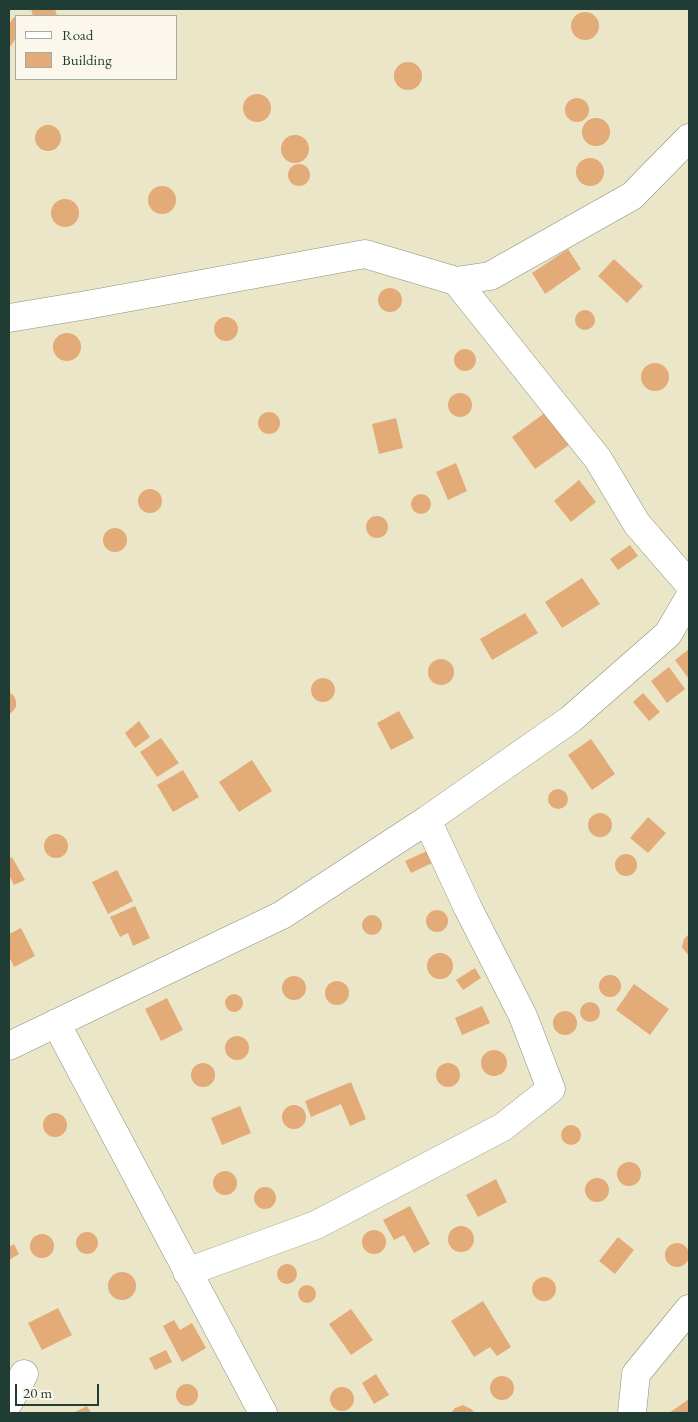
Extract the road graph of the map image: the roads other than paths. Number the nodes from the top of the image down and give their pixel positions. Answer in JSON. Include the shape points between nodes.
{"nodes":[{"id":1,"x":689,"y":138,"type":"edge"},
{"id":2,"x":456,"y":281,"type":"junction"},
{"id":3,"x":9,"y":318,"type":"edge"},
{"id":4,"x":689,"y":584,"type":"edge"},
{"id":5,"x":689,"y":598,"type":"edge"},
{"id":6,"x":427,"y":820,"type":"junction"},
{"id":7,"x":56,"y":1023,"type":"junction"},
{"id":8,"x":9,"y":1046,"type":"edge"},
{"id":9,"x":187,"y":1272,"type":"junction"},
{"id":10,"x":689,"y":1309,"type":"edge"},
{"id":11,"x":24,"y":1374,"type":"dead end"},
{"id":12,"x":9,"y":1402,"type":"edge"},
{"id":13,"x":263,"y":1413,"type":"edge"},
{"id":14,"x":632,"y":1413,"type":"edge"}],
"edges":[{"from":1,"to":2,"type":"street","via":[[632,196],[490,276]]},
{"from":2,"to":3,"type":"street","via":[[365,254]]},
{"from":2,"to":4,"type":"street","via":[[598,459],[637,524]]},
{"from":5,"to":6,"type":"street","via":[[668,634],[572,719]]},
{"from":6,"to":7,"type":"street","via":[[282,915]]},
{"from":6,"to":9,"type":"street","via":[[522,1016],[551,1089],[503,1127],[316,1225]]},
{"from":7,"to":8,"type":"street"},
{"from":7,"to":9,"type":"street"},
{"from":9,"to":13,"type":"street"},
{"from":10,"to":14,"type":"street","via":[[636,1374]]},
{"from":11,"to":12,"type":"street"}]}
